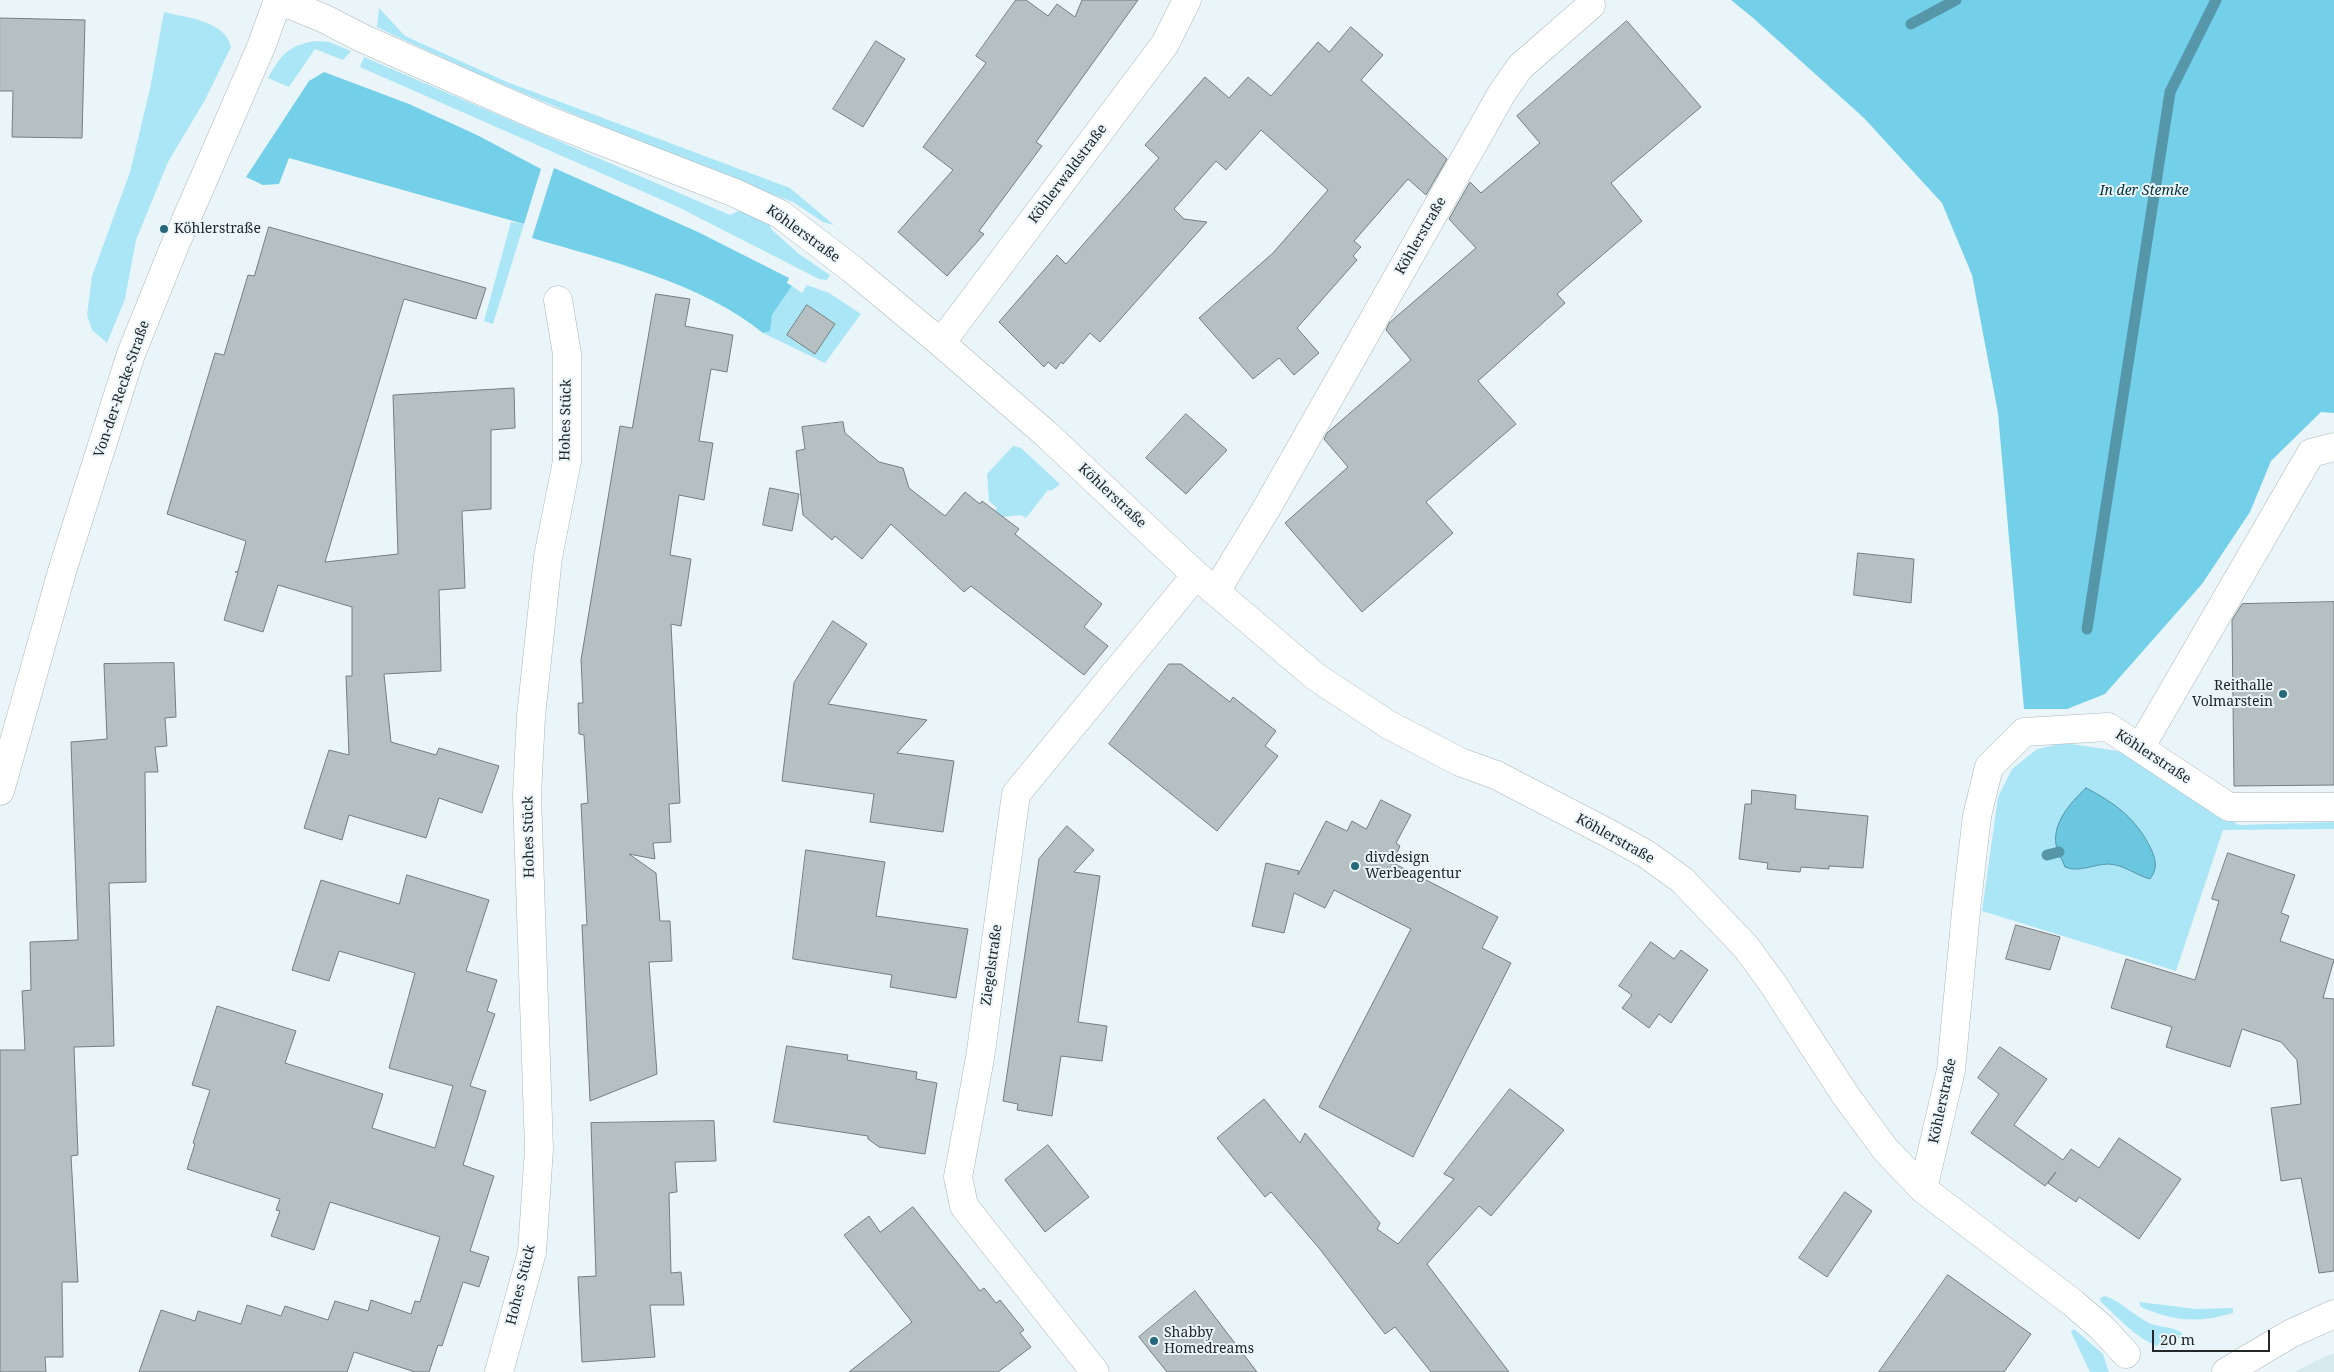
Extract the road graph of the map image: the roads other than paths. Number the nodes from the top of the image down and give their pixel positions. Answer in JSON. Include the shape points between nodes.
{"nodes":[{"id":1,"x":278,"y":0,"type":"edge"},
{"id":2,"x":1187,"y":0,"type":"edge"},
{"id":3,"x":1591,"y":4,"type":"dead end"},
{"id":4,"x":558,"y":300,"type":"dead end"},
{"id":5,"x":941,"y":342,"type":"junction"},
{"id":6,"x":2334,"y":447,"type":"edge"},
{"id":7,"x":1206,"y":583,"type":"junction"},
{"id":8,"x":2140,"y":748,"type":"junction"},
{"id":9,"x":0,"y":791,"type":"edge"},
{"id":10,"x":2334,"y":808,"type":"edge"},
{"id":11,"x":1923,"y":1189,"type":"junction"},
{"id":12,"x":2334,"y":1314,"type":"edge"},
{"id":13,"x":2126,"y":1354,"type":"dead end"},
{"id":14,"x":499,"y":1372,"type":"edge"},
{"id":15,"x":1095,"y":1372,"type":"edge"},
{"id":16,"x":2226,"y":1372,"type":"edge"}],
"edges":[{"from":1,"to":5,"type":"street","name":"Köhlerstraße","via":[[547,120],[763,204],[852,269]]},
{"from":1,"to":9,"type":"street","name":"Von-der-Recke-Straße","via":[[131,354],[62,568]]},
{"from":2,"to":5,"type":"street","name":"Köhlerwaldstraße","via":[[1165,44]]},
{"from":3,"to":7,"type":"street","name":"Köhlerstraße","via":[[1520,67],[1502,93],[1270,503]]},
{"from":4,"to":14,"type":"street","name":"Hohes Stück","via":[[567,354],[567,461],[548,557],[531,716],[527,795],[539,1149],[532,1252]]},
{"from":5,"to":7,"type":"street","name":"Köhlerstraße","via":[[1045,433]]},
{"from":6,"to":8,"type":"street","via":[[2311,453]]},
{"from":7,"to":11,"type":"street","name":"Köhlerstraße","via":[[1316,677],[1389,725],[1460,762],[1496,775],[1646,854],[1682,880],[1746,948],[1774,984],[1879,1141]]},
{"from":7,"to":15,"type":"street","name":"Ziegelstraße","via":[[1016,794],[980,1058],[958,1177],[964,1206]]},
{"from":8,"to":10,"type":"street","name":"Köhlerstraße","via":[[2229,807]]},
{"from":8,"to":11,"type":"street","name":"Köhlerstraße","via":[[2108,728],[2024,732],[1989,767],[1977,816],[1951,1070]]},
{"from":11,"to":13,"type":"street","name":"Köhlerstraße","via":[[2073,1303]]},
{"from":12,"to":16,"type":"street","via":[[2290,1334]]}]}
